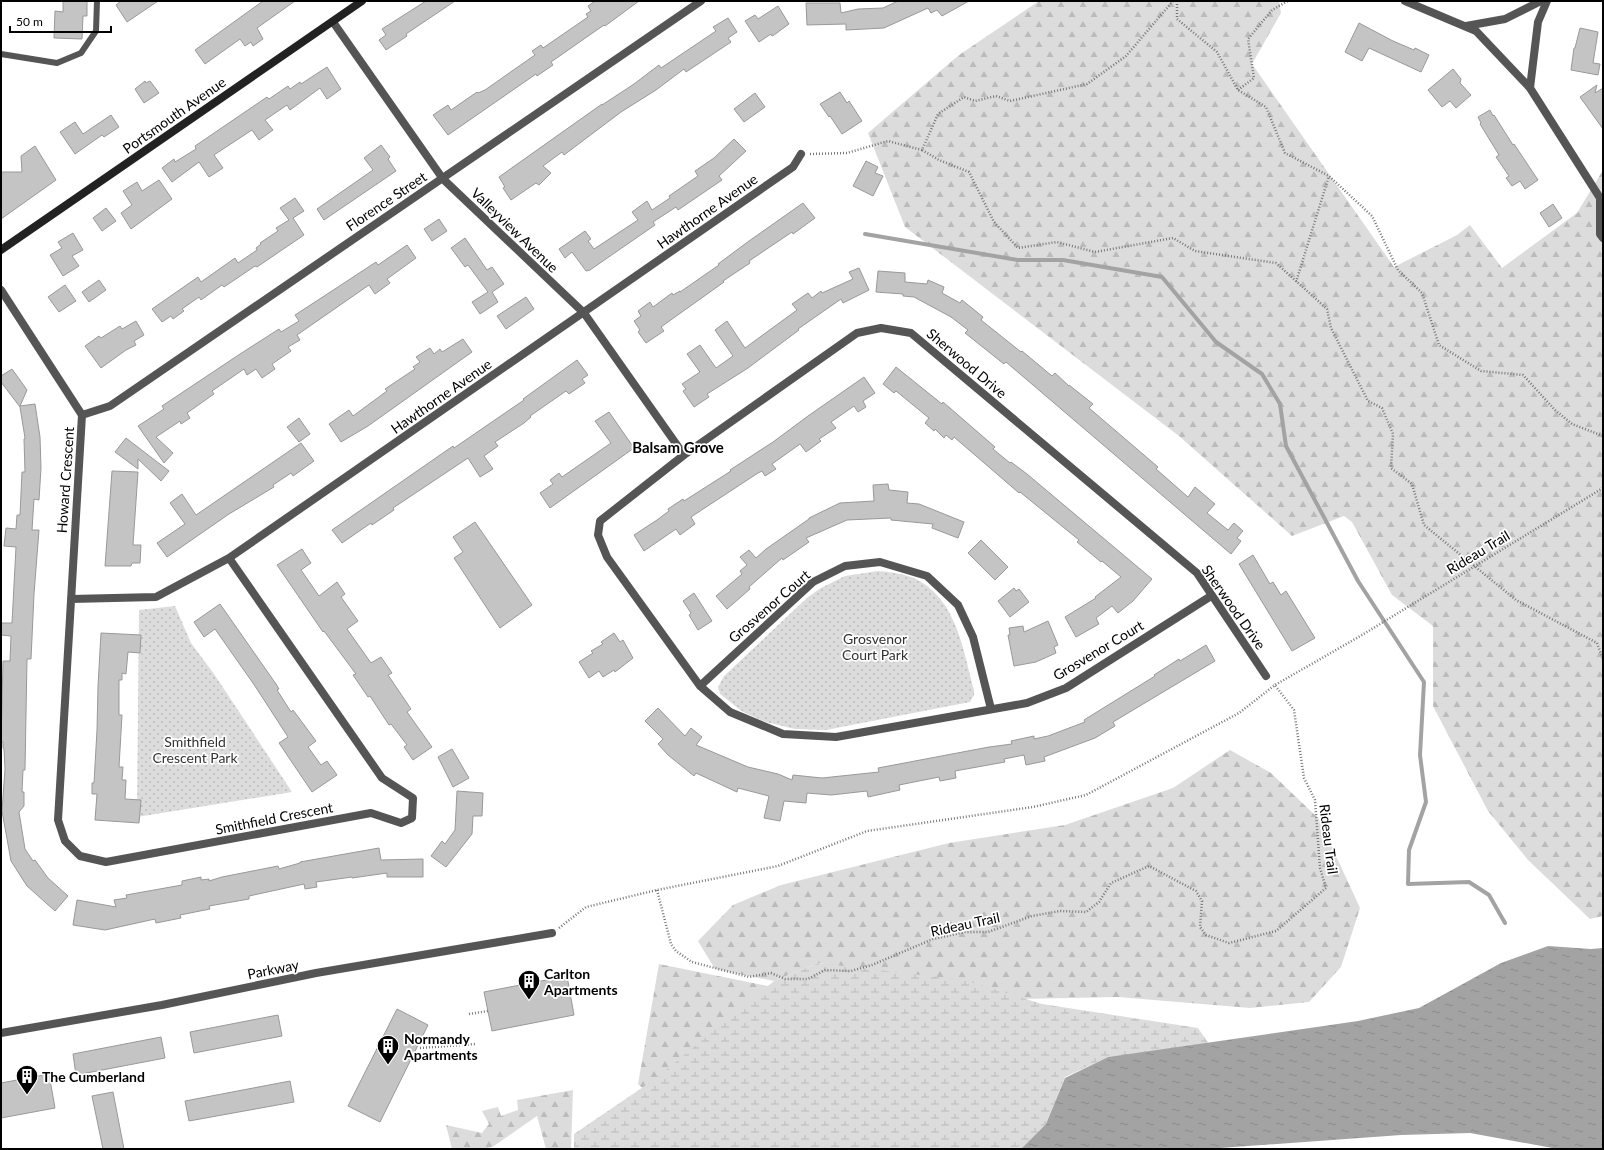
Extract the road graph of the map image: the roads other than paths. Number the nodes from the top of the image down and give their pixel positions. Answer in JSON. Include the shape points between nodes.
{"nodes":[{"id":1,"x":97,"y":1,"type":"edge"},
{"id":2,"x":362,"y":1,"type":"edge"},
{"id":3,"x":701,"y":1,"type":"edge"},
{"id":4,"x":1405,"y":1,"type":"edge"},
{"id":5,"x":1541,"y":1,"type":"edge"},
{"id":6,"x":1547,"y":1,"type":"edge"},
{"id":7,"x":333,"y":22,"type":"junction"},
{"id":8,"x":1465,"y":26,"type":"junction"},
{"id":9,"x":1,"y":54,"type":"edge"},
{"id":10,"x":1530,"y":88,"type":"junction"},
{"id":11,"x":801,"y":154,"type":"road end"},
{"id":12,"x":442,"y":179,"type":"junction"},
{"id":13,"x":1601,"y":199,"type":"edge"},
{"id":14,"x":1603,"y":238,"type":"edge"},
{"id":15,"x":1,"y":250,"type":"edge"},
{"id":16,"x":1,"y":290,"type":"edge"},
{"id":17,"x":584,"y":313,"type":"junction"},
{"id":18,"x":82,"y":415,"type":"junction"},
{"id":19,"x":684,"y":455,"type":"junction"},
{"id":20,"x":600,"y":522,"type":"joint"},
{"id":21,"x":229,"y":558,"type":"junction"},
{"id":22,"x":1211,"y":596,"type":"junction"},
{"id":23,"x":71,"y":599,"type":"junction"},
{"id":24,"x":1266,"y":676,"type":"dead end"},
{"id":25,"x":700,"y":686,"type":"junction"},
{"id":26,"x":991,"y":709,"type":"junction"},
{"id":27,"x":552,"y":933,"type":"road end"},
{"id":28,"x":1,"y":1033,"type":"edge"}],
"edges":[{"from":1,"to":9,"type":"lane","via":[[96,31],[81,53],[57,63]]},
{"from":2,"to":7,"type":"main road","name":"Portsmouth Avenue"},
{"from":3,"to":12,"type":"street","name":"Florence Street"},
{"from":4,"to":8,"type":"street"},
{"from":5,"to":8,"type":"street","via":[[1505,19]]},
{"from":6,"to":10,"type":"street","via":[[1538,22]]},
{"from":7,"to":12,"type":"street","name":"Valleyview Avenue"},
{"from":7,"to":15,"type":"main road","name":"Portsmouth Avenue"},
{"from":8,"to":10,"type":"street","via":[[1476,31]]},
{"from":10,"to":13,"type":"street"},
{"from":11,"to":17,"type":"street","name":"Hawthorne Avenue","via":[[793,167]]},
{"from":12,"to":17,"type":"street","name":"Valleyview Avenue"},
{"from":12,"to":18,"type":"street","name":"Florence Street","via":[[110,406]]},
{"from":13,"to":14,"type":"street","via":[[1600,234]]},
{"from":16,"to":18,"type":"street","name":"Howard Crescent"},
{"from":17,"to":19,"type":"street","name":"Valleyview Avenue"},
{"from":17,"to":21,"type":"street","name":"Hawthorne Avenue"},
{"from":18,"to":23,"type":"street","name":"Howard Crescent"},
{"from":19,"to":20,"type":"street","name":"Sherwood Drive"},
{"from":19,"to":22,"type":"street","name":"Sherwood Drive","via":[[857,333],[881,328],[911,333],[1197,573]]},
{"from":20,"to":25,"type":"street","name":"Grosvenor Court","via":[[598,535],[607,557]]},
{"from":21,"to":23,"type":"street","name":"Hawthorne Avenue","via":[[156,597]]},
{"from":21,"to":23,"type":"street","name":"Smithfield Crescent","via":[[382,778],[413,798],[412,818],[401,823],[371,813],[106,862],[80,856],[65,841],[58,820]]},
{"from":22,"to":24,"type":"street","name":"Sherwood Drive"},
{"from":22,"to":26,"type":"street","name":"Grosvenor Court","via":[[1066,688],[1027,703]]},
{"from":25,"to":26,"type":"street","name":"Grosvenor Court","via":[[730,712],[783,734],[836,737]]},
{"from":25,"to":26,"type":"street","name":"Grosvenor Court","via":[[813,582],[845,566],[880,562],[927,576],[958,605],[973,636]]},
{"from":27,"to":28,"type":"street","name":"Parkway","via":[[324,972],[162,1005]]}]}
